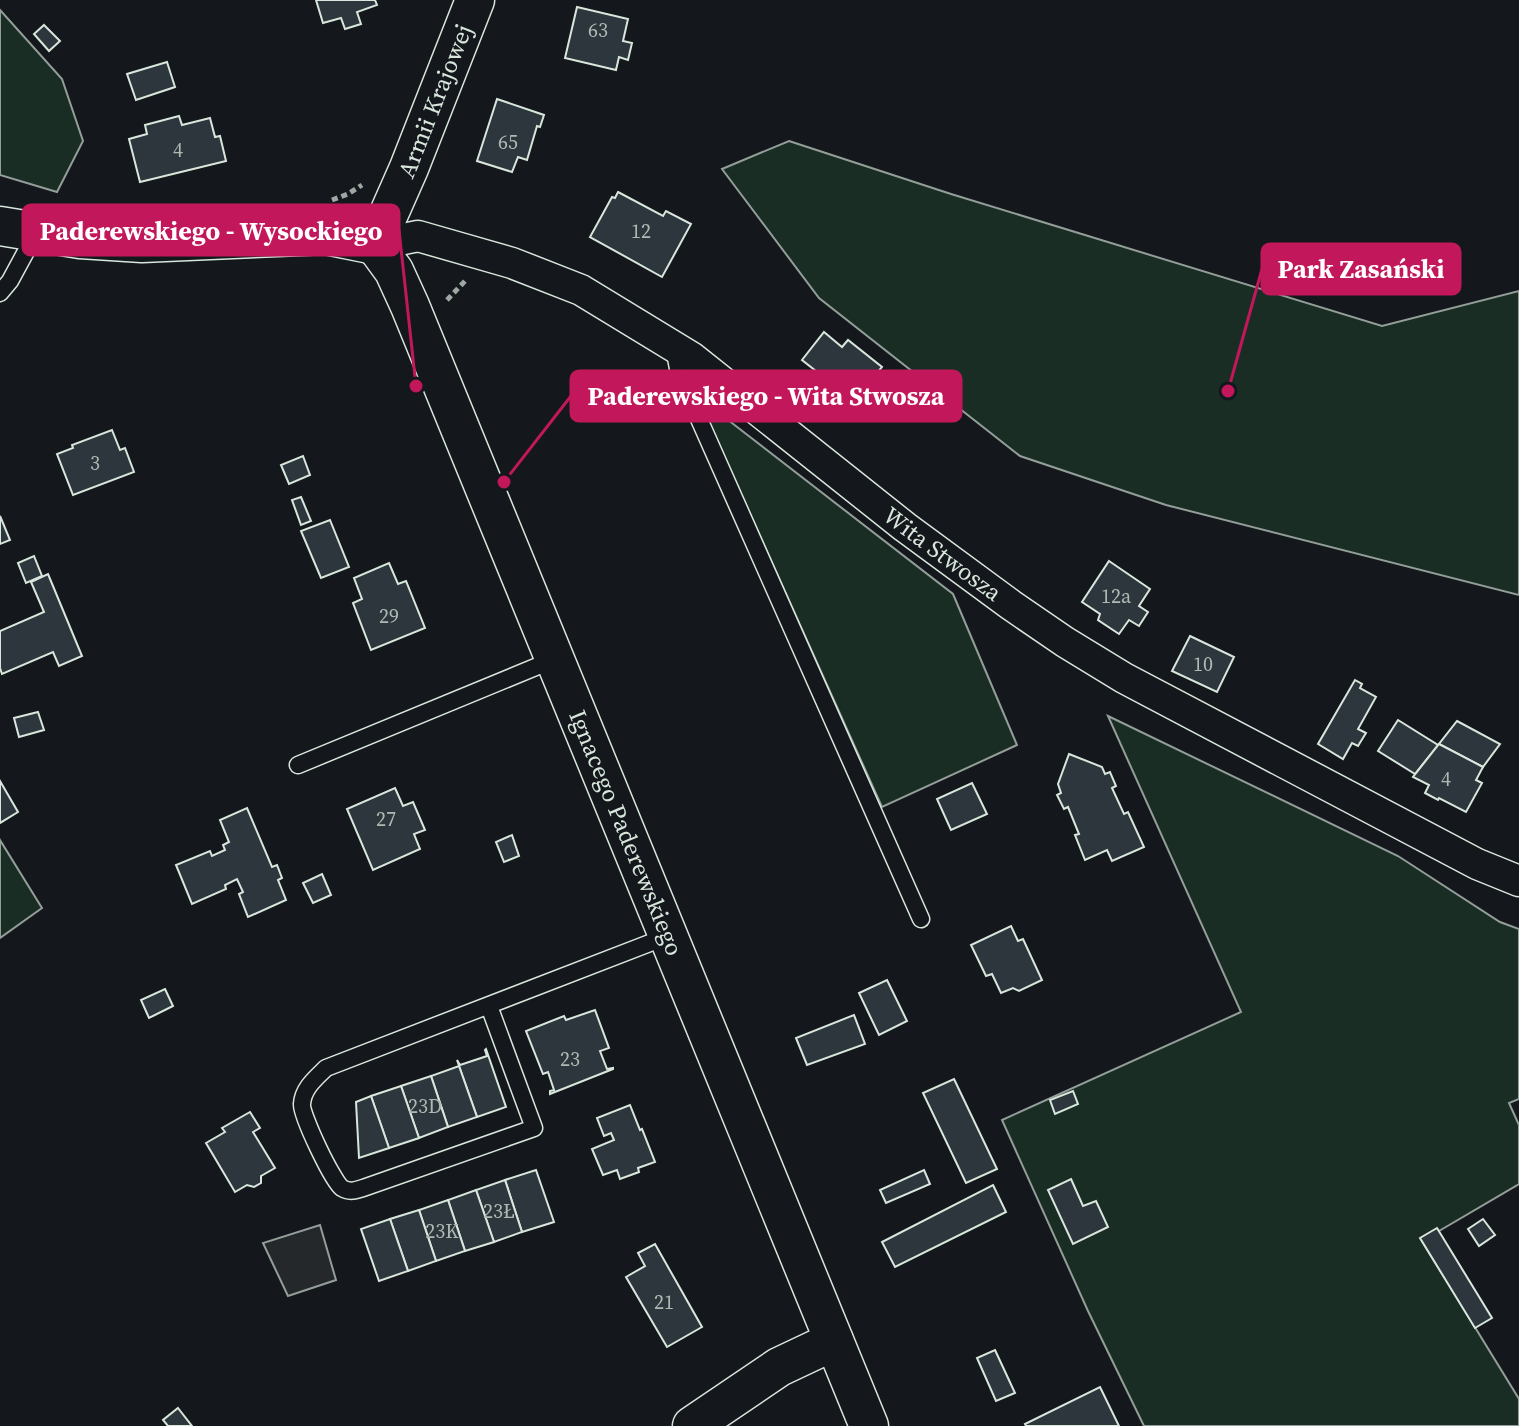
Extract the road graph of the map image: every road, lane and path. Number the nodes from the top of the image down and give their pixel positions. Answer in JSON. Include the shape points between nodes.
{"nodes":[{"id":1,"x":475,"y":0,"type":"edge"},
{"id":2,"x":369,"y":181,"type":"dead end"},
{"id":3,"x":326,"y":202,"type":"dead end"},
{"id":4,"x":18,"y":230,"type":"edge"},
{"id":5,"x":375,"y":245,"type":"junction"},
{"id":6,"x":474,"y":279,"type":"dead end"},
{"id":7,"x":0,"y":293,"type":"edge"},
{"id":8,"x":444,"y":312,"type":"dead end"},
{"id":9,"x":674,"y":347,"type":"junction"},
{"id":10,"x":555,"y":659,"type":"junction"},
{"id":11,"x":298,"y":765,"type":"dead end"},
{"id":12,"x":1519,"y":881,"type":"edge"},
{"id":13,"x":921,"y":919,"type":"dead end"},
{"id":14,"x":668,"y":936,"type":"junction"},
{"id":15,"x":489,"y":1006,"type":"junction"},
{"id":16,"x":834,"y":1341,"type":"junction"},
{"id":17,"x":692,"y":1426,"type":"edge"},
{"id":18,"x":869,"y":1426,"type":"edge"}],
"edges":[{"from":1,"to":5,"type":"street","name":"Armii Krajowej"},
{"from":2,"to":3,"type":"path"},
{"from":4,"to":5,"type":"street","via":[[142,243],[325,235]]},
{"from":4,"to":7,"type":"lane","via":[[10,281]]},
{"from":5,"to":9,"type":"street","name":"Wita Stwosza","via":[[418,236],[512,263],[581,290]]},
{"from":5,"to":10,"type":"street","name":"Ignacego Paderewskiego","via":[[410,306]]},
{"from":6,"to":8,"type":"path","via":[[458,287]]},
{"from":9,"to":12,"type":"street","name":"Wita Stwosza","via":[[905,527],[1065,642],[1152,693],[1477,864]]},
{"from":9,"to":13,"type":"lane","via":[[679,374]]},
{"from":10,"to":11,"type":"lane"},
{"from":10,"to":14,"type":"street","name":"Ignacego Paderewskiego"},
{"from":14,"to":15,"type":"lane"},
{"from":14,"to":16,"type":"street","name":"Ignacego Paderewskiego"},
{"from":15,"to":15,"type":"lane","via":[[326,1068],[309,1084],[302,1103],[305,1118],[341,1187],[353,1191],[534,1128]]},
{"from":16,"to":17,"type":"street","via":[[779,1367]]},
{"from":16,"to":18,"type":"street","name":"Ignacego Paderewskiego"}]}
